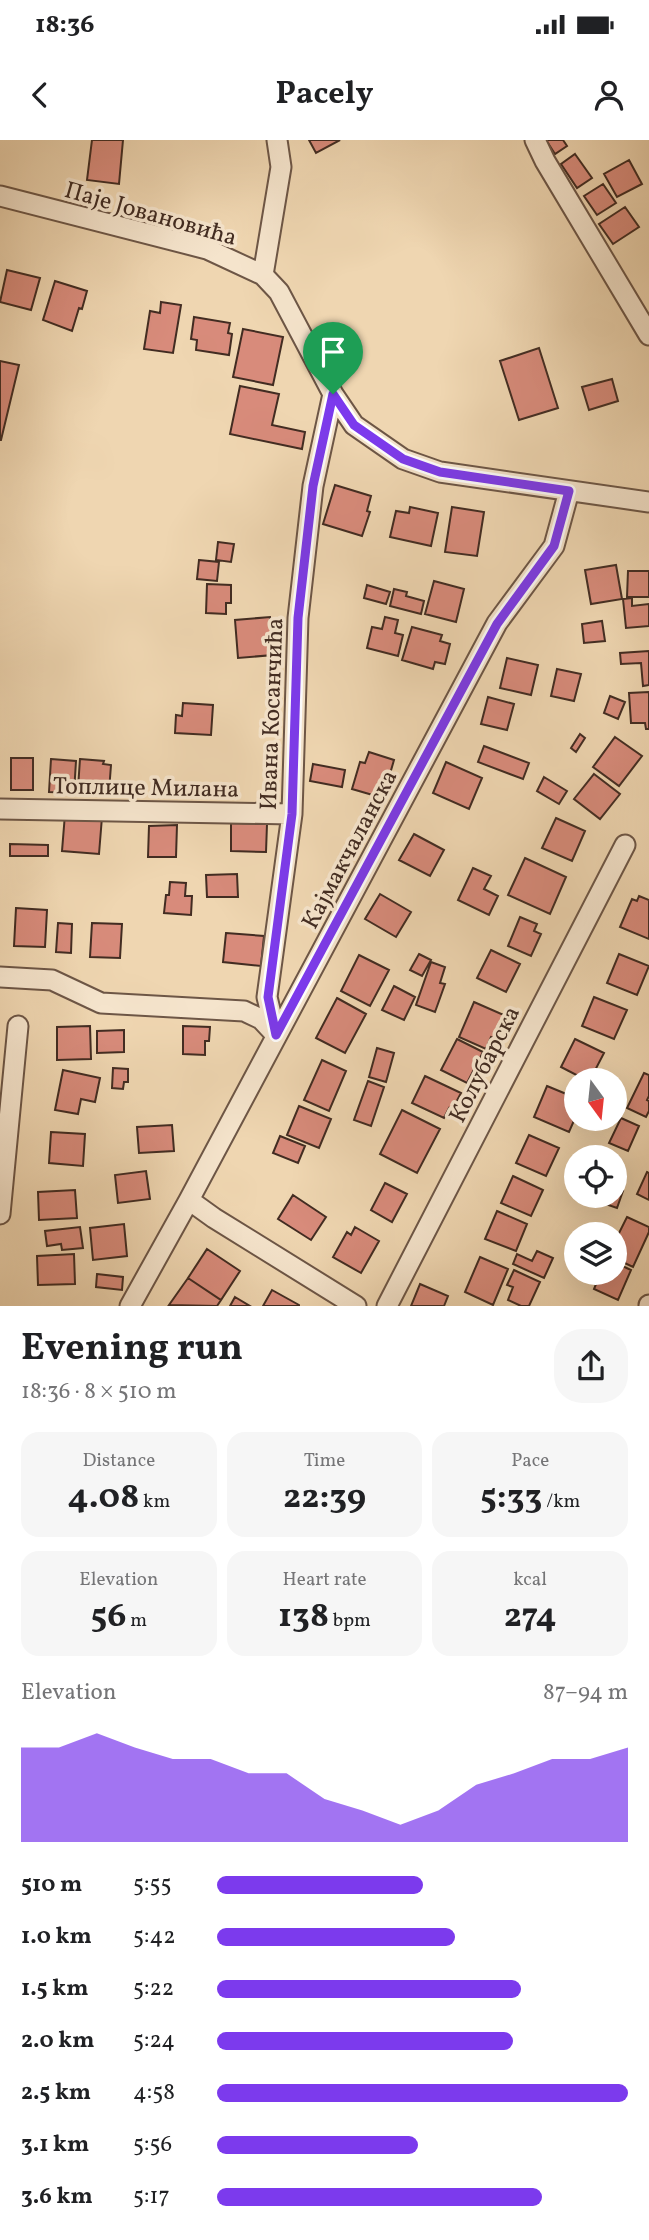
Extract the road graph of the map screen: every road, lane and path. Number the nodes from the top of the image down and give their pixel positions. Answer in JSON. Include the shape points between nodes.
{"nodes":[{"id":1,"x":277,"y":140,"type":"edge"},
{"id":2,"x":535,"y":140,"type":"edge"},
{"id":3,"x":0,"y":196,"type":"edge"},
{"id":4,"x":264,"y":275,"type":"junction"},
{"id":5,"x":649,"y":335,"type":"edge"},
{"id":6,"x":333,"y":394,"type":"junction"},
{"id":7,"x":569,"y":491,"type":"junction"},
{"id":8,"x":649,"y":502,"type":"edge"},
{"id":9,"x":0,"y":809,"type":"edge"},
{"id":10,"x":292,"y":814,"type":"junction"},
{"id":11,"x":625,"y":845,"type":"dead end"},
{"id":12,"x":0,"y":977,"type":"edge"},
{"id":13,"x":18,"y":1026,"type":"dead end"},
{"id":14,"x":276,"y":1035,"type":"junction"},
{"id":15,"x":1,"y":1174,"type":"edge"},
{"id":16,"x":188,"y":1200,"type":"junction"},
{"id":17,"x":0,"y":1214,"type":"edge"},
{"id":18,"x":130,"y":1306,"type":"edge"},
{"id":19,"x":356,"y":1306,"type":"edge"},
{"id":20,"x":387,"y":1306,"type":"edge"}],
"edges":[{"from":1,"to":4,"type":"street","via":[[281,167]]},
{"from":2,"to":5,"type":"street"},
{"from":3,"to":4,"type":"street","name":"Паје Јовановића","via":[[207,249]]},
{"from":4,"to":6,"type":"street","name":"Паје Јовановића","via":[[279,292]]},
{"from":6,"to":7,"type":"street","name":"Паје Јовановића","via":[[354,425],[403,459],[440,472]]},
{"from":6,"to":10,"type":"street","name":"Ивана Косанчића","via":[[313,486],[298,618]]},
{"from":7,"to":8,"type":"street","name":"Паје Јовановића"},
{"from":7,"to":14,"type":"street","name":"Кајмакчаланска","via":[[554,546],[497,624]]},
{"from":9,"to":10,"type":"street","name":"Топлице Милана"},
{"from":10,"to":14,"type":"street","name":"Ивана Косанчића","via":[[268,997]]},
{"from":11,"to":20,"type":"street","name":"Колубарска"},
{"from":12,"to":14,"type":"street","via":[[52,980],[101,1003],[244,1011],[261,1019]]},
{"from":13,"to":15,"type":"street"},
{"from":14,"to":16,"type":"street","name":"Кајмакчаланска"},
{"from":15,"to":17,"type":"street"},
{"from":16,"to":18,"type":"street","name":"Кајмакчаланска"},
{"from":16,"to":19,"type":"street"}]}
